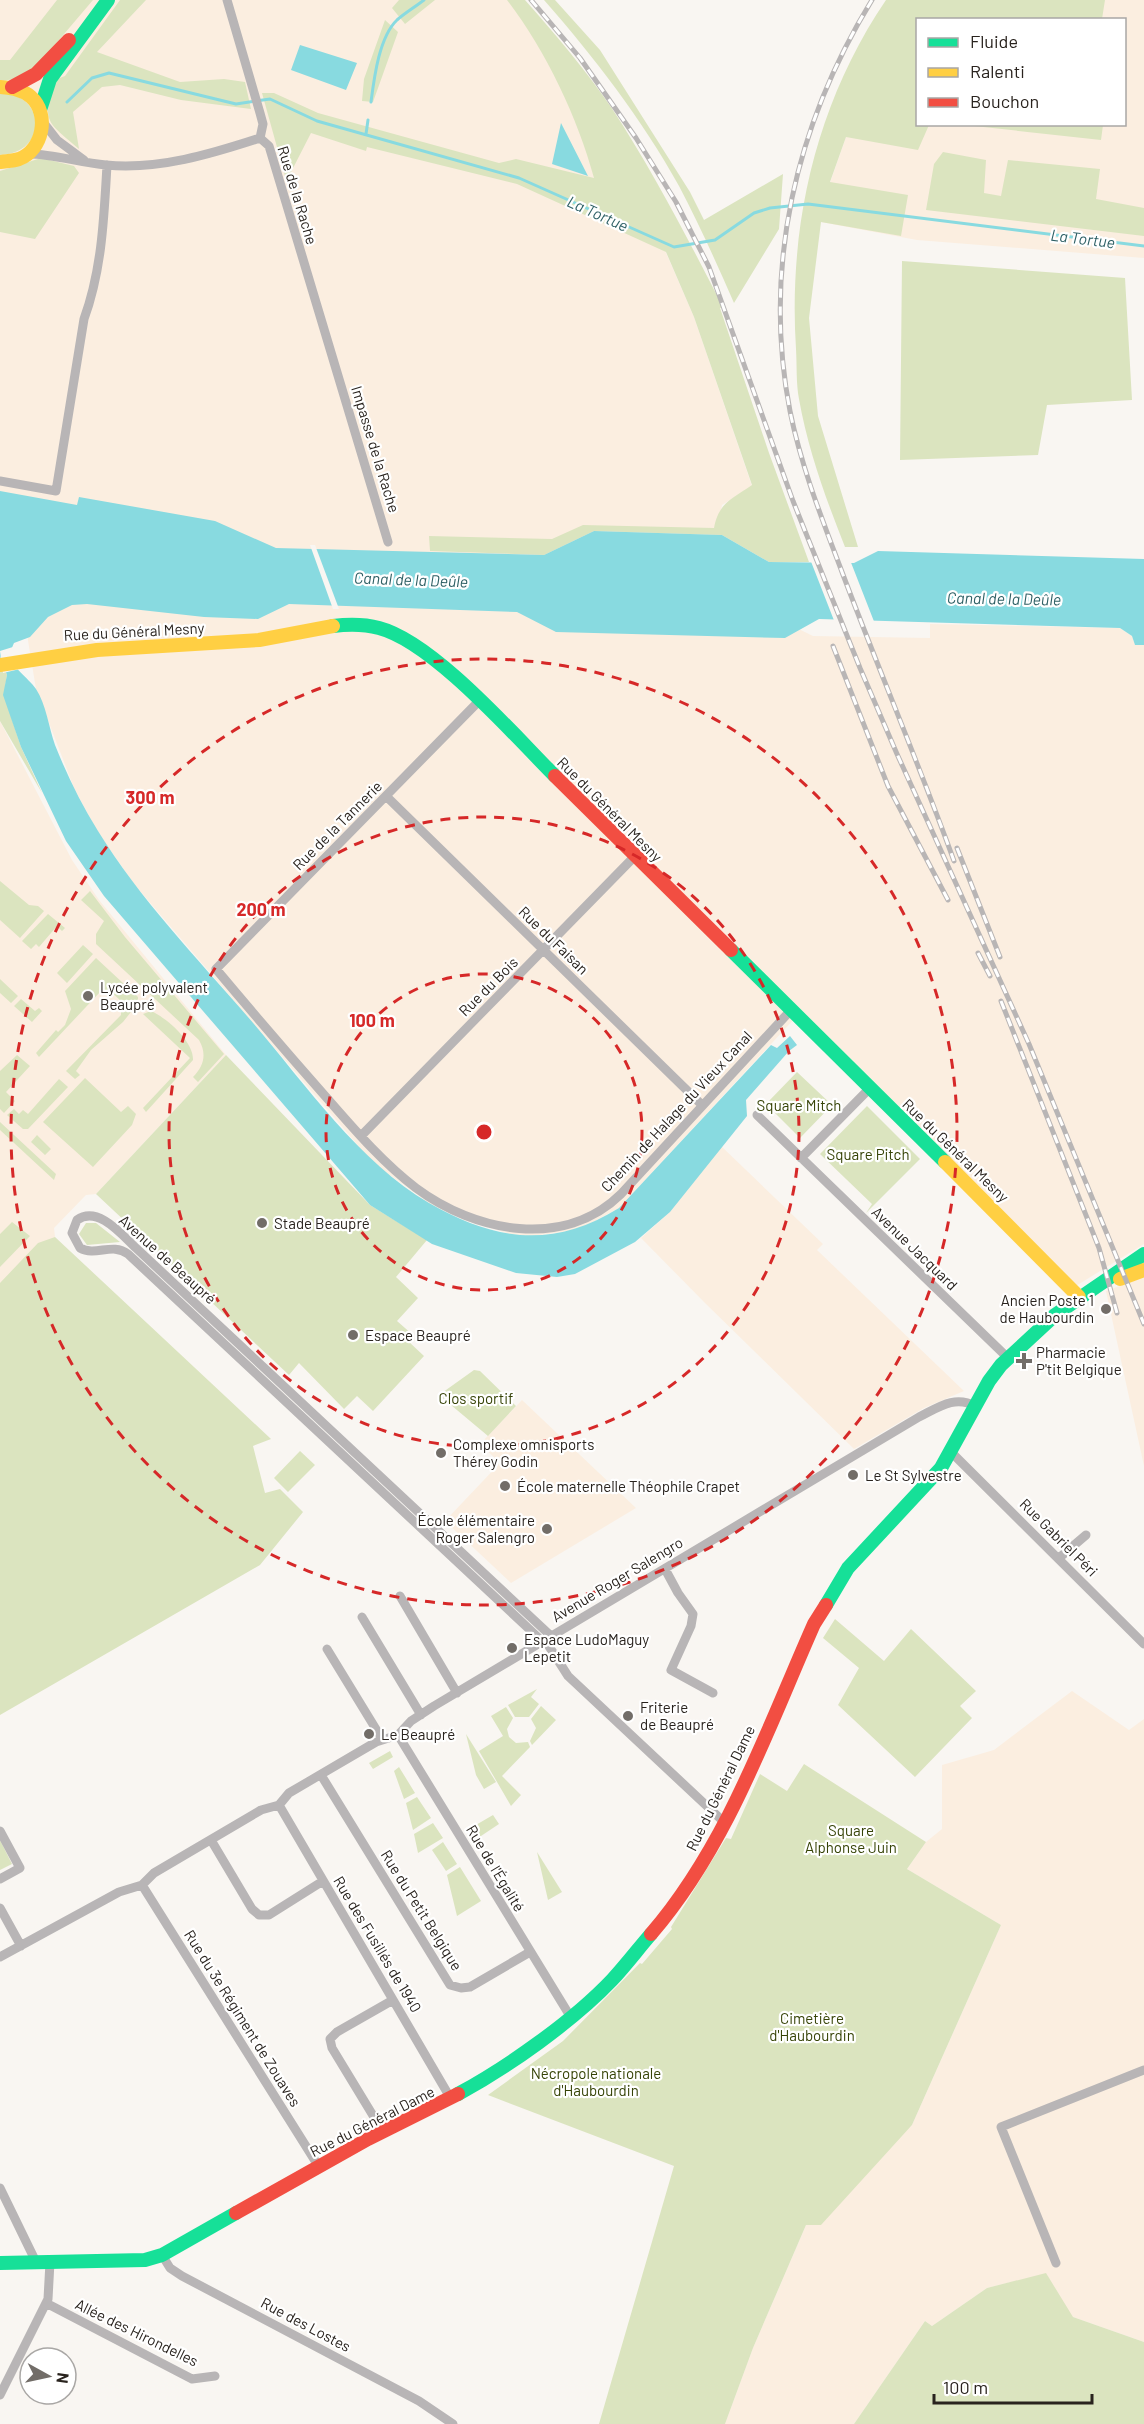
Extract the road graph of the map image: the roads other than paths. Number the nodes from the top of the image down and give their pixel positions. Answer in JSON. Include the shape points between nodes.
{"nodes":[{"id":1,"x":106,"y":0,"type":"edge"},
{"id":2,"x":227,"y":0,"type":"edge"},
{"id":3,"x":6,"y":87,"type":"edge"},
{"id":4,"x":41,"y":116,"type":"junction"},
{"id":5,"x":260,"y":138,"type":"junction"},
{"id":6,"x":29,"y":154,"type":"junction"},
{"id":7,"x":2,"y":164,"type":"edge"},
{"id":8,"x":95,"y":164,"type":"junction"},
{"id":9,"x":107,"y":165,"type":"junction"},
{"id":10,"x":334,"y":366,"type":"joint"},
{"id":11,"x":0,"y":481,"type":"edge"},
{"id":12,"x":388,"y":542,"type":"dead end"},
{"id":13,"x":0,"y":665,"type":"edge"},
{"id":14,"x":479,"y":701,"type":"junction"},
{"id":15,"x":386,"y":796,"type":"junction"},
{"id":16,"x":635,"y":856,"type":"junction"},
{"id":17,"x":544,"y":951,"type":"junction"},
{"id":18,"x":216,"y":969,"type":"joint"},
{"id":19,"x":791,"y":1010,"type":"junction"},
{"id":20,"x":870,"y":1089,"type":"junction"},
{"id":21,"x":702,"y":1105,"type":"junction"},
{"id":22,"x":757,"y":1115,"type":"dead end"},
{"id":23,"x":361,"y":1136,"type":"junction"},
{"id":24,"x":801,"y":1158,"type":"junction"},
{"id":25,"x":1144,"y":1254,"type":"edge"},
{"id":26,"x":1144,"y":1270,"type":"edge"},
{"id":27,"x":1084,"y":1294,"type":"junction"},
{"id":28,"x":1008,"y":1358,"type":"junction"},
{"id":29,"x":976,"y":1406,"type":"junction"},
{"id":30,"x":952,"y":1453,"type":"junction"},
{"id":31,"x":1086,"y":1535,"type":"dead end"},
{"id":32,"x":1059,"y":1558,"type":"junction"},
{"id":33,"x":665,"y":1569,"type":"junction"},
{"id":34,"x":400,"y":1596,"type":"dead end"},
{"id":35,"x":362,"y":1617,"type":"dead end"},
{"id":36,"x":546,"y":1639,"type":"junction"},
{"id":37,"x":1144,"y":1644,"type":"edge"},
{"id":38,"x":327,"y":1649,"type":"dead end"},
{"id":39,"x":457,"y":1693,"type":"junction"},
{"id":40,"x":713,"y":1693,"type":"dead end"},
{"id":41,"x":421,"y":1715,"type":"junction"},
{"id":42,"x":398,"y":1735,"type":"junction"},
{"id":43,"x":382,"y":1738,"type":"junction"},
{"id":44,"x":321,"y":1775,"type":"junction"},
{"id":45,"x":279,"y":1804,"type":"junction"},
{"id":46,"x":725,"y":1822,"type":"junction"},
{"id":47,"x":0,"y":1831,"type":"edge"},
{"id":48,"x":211,"y":1840,"type":"junction"},
{"id":49,"x":0,"y":1879,"type":"edge"},
{"id":50,"x":323,"y":1881,"type":"junction"},
{"id":51,"x":142,"y":1885,"type":"junction"},
{"id":52,"x":0,"y":1908,"type":"edge"},
{"id":53,"x":21,"y":1946,"type":"junction"},
{"id":54,"x":530,"y":1952,"type":"junction"},
{"id":55,"x":0,"y":1957,"type":"edge"},
{"id":56,"x":393,"y":2000,"type":"junction"},
{"id":57,"x":570,"y":2016,"type":"junction"},
{"id":58,"x":1144,"y":2070,"type":"edge"},
{"id":59,"x":451,"y":2099,"type":"junction"},
{"id":60,"x":383,"y":2132,"type":"junction"},
{"id":61,"x":319,"y":2167,"type":"junction"},
{"id":62,"x":0,"y":2188,"type":"edge"},
{"id":63,"x":162,"y":2255,"type":"junction"},
{"id":64,"x":43,"y":2262,"type":"junction"},
{"id":65,"x":0,"y":2263,"type":"edge"},
{"id":66,"x":1056,"y":2263,"type":"dead end"},
{"id":67,"x":46,"y":2303,"type":"junction"},
{"id":68,"x":215,"y":2376,"type":"dead end"},
{"id":69,"x":0,"y":2395,"type":"edge"},
{"id":70,"x":441,"y":2415,"type":"junction"},
{"id":71,"x":447,"y":2424,"type":"edge"},
{"id":72,"x":453,"y":2424,"type":"edge"}],
"edges":[{"from":1,"to":3,"type":"street","via":[[28,81]]},
{"from":1,"to":4,"type":"street","via":[[50,79]]},
{"from":2,"to":5,"type":"street","name":"Rue de la Rache","via":[[260,113]]},
{"from":3,"to":4,"type":"street","via":[[29,95]]},
{"from":4,"to":6,"type":"street","via":[[40,140]]},
{"from":4,"to":8,"type":"street","via":[[57,140]]},
{"from":5,"to":9,"type":"street","via":[[163,164]]},
{"from":5,"to":10,"type":"street","name":"Rue de la Rache","via":[[269,146]]},
{"from":6,"to":7,"type":"street"},
{"from":6,"to":8,"type":"street"},
{"from":8,"to":9,"type":"street"},
{"from":9,"to":11,"type":"street","via":[[105,215],[94,292],[84,319],[56,491]]},
{"from":10,"to":12,"type":"street","name":"Impasse de la Rache"},
{"from":13,"to":14,"type":"street","name":"Rue du Général Mesny","via":[[64,652],[257,641],[337,627],[370,626],[421,648]]},
{"from":14,"to":15,"type":"street","name":"Rue de la Tannerie"},
{"from":14,"to":16,"type":"street","name":"Rue du Général Mesny"},
{"from":15,"to":17,"type":"street","name":"Rue du Faisan"},
{"from":15,"to":18,"type":"street","name":"Rue de la Tannerie"},
{"from":16,"to":17,"type":"street","name":"Rue du Bois"},
{"from":16,"to":19,"type":"street","name":"Rue du Général Mesny"},
{"from":17,"to":21,"type":"street","name":"Rue du Faisan"},
{"from":17,"to":23,"type":"street","name":"Rue du Bois"},
{"from":18,"to":23,"type":"street","name":"Chemin de Halage du Vieux Canal"},
{"from":19,"to":20,"type":"street","name":"Rue du Général Mesny"},
{"from":19,"to":21,"type":"street","name":"Chemin de Halage du Vieux Canal"},
{"from":20,"to":24,"type":"street"},
{"from":20,"to":27,"type":"street","name":"Rue du Général Mesny"},
{"from":21,"to":23,"type":"street","name":"Chemin de Halage du Vieux Canal","via":[[605,1209],[563,1227],[536,1231],[497,1226],[439,1202],[406,1180]]},
{"from":22,"to":24,"type":"street","name":"Avenue Jacquard"},
{"from":24,"to":28,"type":"street","name":"Avenue Jacquard"},
{"from":25,"to":27,"type":"street"},
{"from":26,"to":27,"type":"street"},
{"from":27,"to":28,"type":"street","name":"Rue du Général Dame","via":[[1040,1327]]},
{"from":28,"to":29,"type":"street","name":"Rue du Général Dame","via":[[992,1376]]},
{"from":29,"to":30,"type":"street","name":"Rue du Général Dame"},
{"from":29,"to":33,"type":"street","name":"Avenue Roger Salengro","via":[[960,1401],[944,1404]]},
{"from":30,"to":32,"type":"street","name":"Rue Gabriel Péri"},
{"from":30,"to":46,"type":"street","name":"Rue du Général Dame","via":[[836,1585],[808,1637]]},
{"from":31,"to":32,"type":"street"},
{"from":32,"to":37,"type":"street","name":"Rue Gabriel Péri"},
{"from":33,"to":36,"type":"street","name":"Avenue Roger Salengro"},
{"from":33,"to":40,"type":"street","via":[[693,1614],[671,1670]]},
{"from":34,"to":39,"type":"street"},
{"from":35,"to":41,"type":"street"},
{"from":36,"to":36,"type":"street","name":"Avenue de Beaupré","via":[[130,1242],[99,1218],[87,1215],[77,1220],[72,1233],[80,1248],[91,1252],[117,1248],[128,1254]]},
{"from":36,"to":39,"type":"street","name":"Avenue Roger Salengro"},
{"from":36,"to":46,"type":"street","via":[[568,1676]]},
{"from":38,"to":43,"type":"street"},
{"from":39,"to":41,"type":"street","name":"Avenue Roger Salengro"},
{"from":41,"to":42,"type":"street","name":"Avenue Roger Salengro"},
{"from":42,"to":43,"type":"street"},
{"from":42,"to":54,"type":"street","name":"Rue de l'Égalité"},
{"from":43,"to":44,"type":"street"},
{"from":44,"to":45,"type":"street","via":[[289,1793]]},
{"from":44,"to":54,"type":"street","name":"Rue du Petit Belgique","via":[[450,1985],[470,1988]]},
{"from":45,"to":48,"type":"street","via":[[261,1810]]},
{"from":45,"to":50,"type":"street","name":"Rue des Fusillés de 1940"},
{"from":46,"to":57,"type":"street","name":"Rue du Général Dame","via":[[676,1903],[650,1936],[611,1981]]},
{"from":47,"to":49,"type":"street","via":[[20,1868]]},
{"from":48,"to":50,"type":"street","via":[[259,1915],[269,1915]]},
{"from":48,"to":51,"type":"street","via":[[154,1873]]},
{"from":50,"to":56,"type":"street","name":"Rue des Fusillés de 1940"},
{"from":51,"to":53,"type":"street","via":[[128,1887]]},
{"from":51,"to":61,"type":"street","name":"Rue du 3e Régiment de Zouaves"},
{"from":52,"to":53,"type":"street"},
{"from":53,"to":55,"type":"street"},
{"from":54,"to":57,"type":"street","name":"Rue de l'Égalité"},
{"from":56,"to":59,"type":"street","name":"Rue des Fusillés de 1940"},
{"from":56,"to":60,"type":"street","via":[[330,2039]]},
{"from":57,"to":59,"type":"street","name":"Rue du Général Dame"},
{"from":58,"to":66,"type":"street","via":[[1001,2127]]},
{"from":59,"to":60,"type":"street","name":"Rue du Général Dame"},
{"from":60,"to":61,"type":"street","name":"Rue du Général Dame"},
{"from":61,"to":63,"type":"street","name":"Rue du Général Dame"},
{"from":62,"to":64,"type":"street"},
{"from":63,"to":64,"type":"street","name":"Rue du Général Dame","via":[[146,2260]]},
{"from":63,"to":70,"type":"street","name":"Rue des Lostes","via":[[170,2268],[182,2276]]},
{"from":64,"to":65,"type":"street","name":"Rue du Général Dame"},
{"from":64,"to":67,"type":"street","via":[[50,2290]]},
{"from":67,"to":68,"type":"street","name":"Allée des Hirondelles","via":[[192,2379]]},
{"from":67,"to":69,"type":"street"},
{"from":70,"to":71,"type":"street","name":"Rue des Lostes"},
{"from":70,"to":72,"type":"street","name":"Rue des Lostes"}]}
